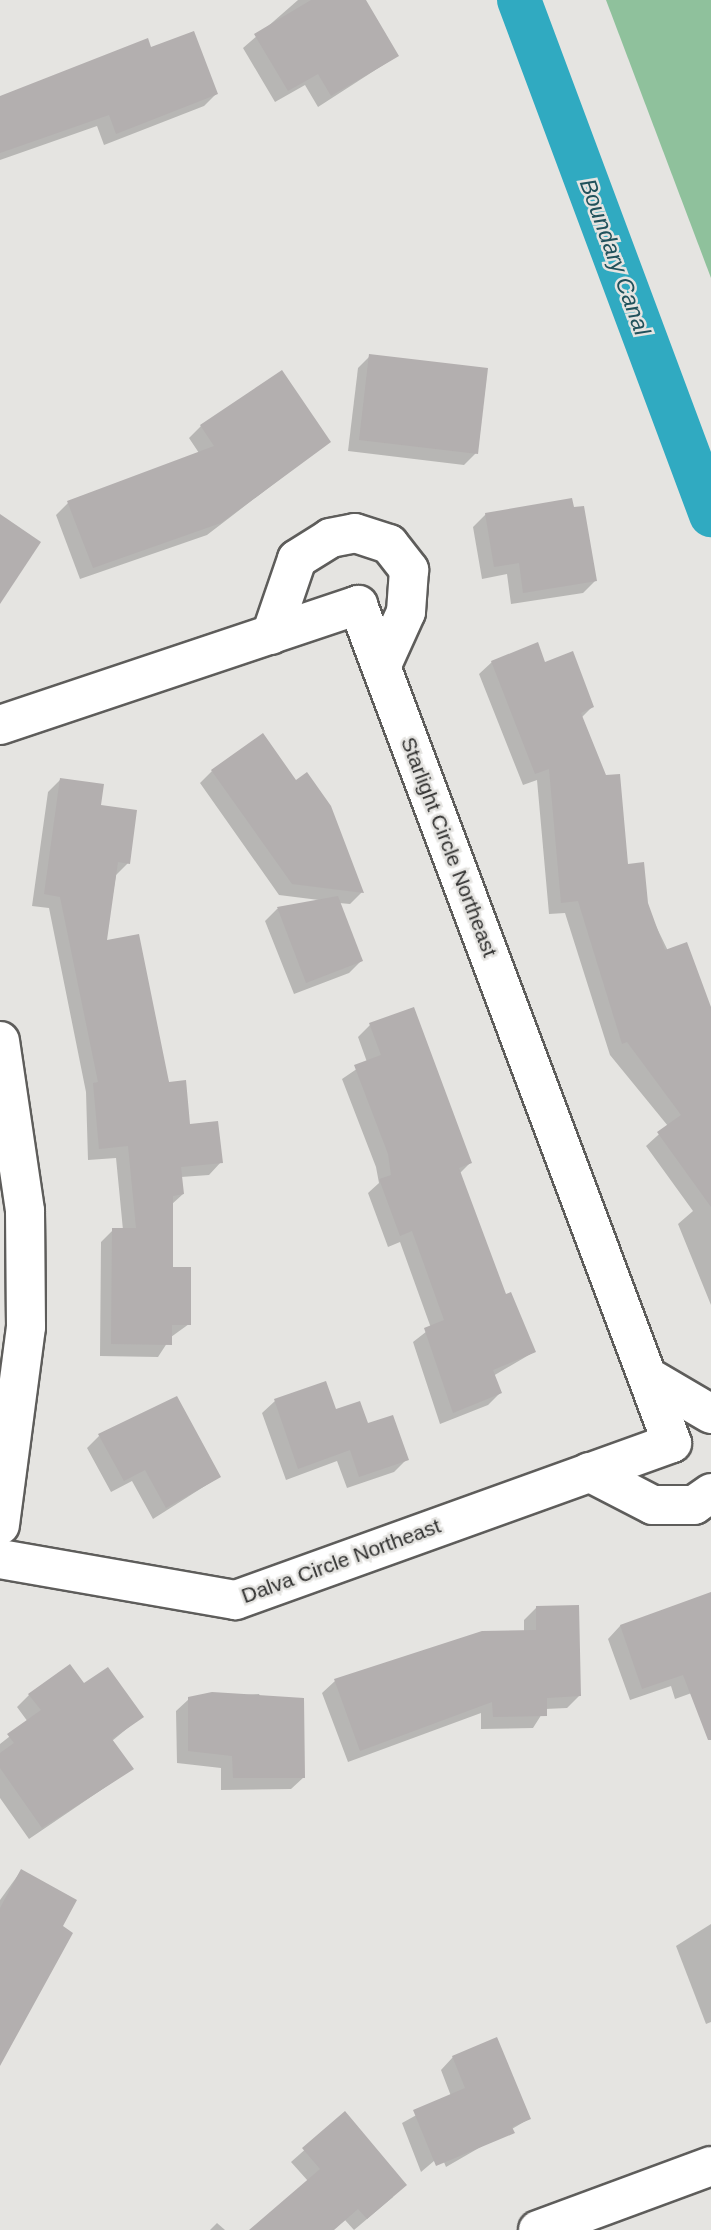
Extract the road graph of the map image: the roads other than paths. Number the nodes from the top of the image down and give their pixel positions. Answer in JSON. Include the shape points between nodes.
{"nodes":[{"id":1,"x":271,"y":635,"type":"junction"},
{"id":2,"x":381,"y":667,"type":"junction"},
{"id":3,"x":0,"y":725,"type":"edge"},
{"id":4,"x":0,"y":1041,"type":"edge"},
{"id":5,"x":648,"y":1377,"type":"junction"},
{"id":6,"x":711,"y":1414,"type":"edge"},
{"id":7,"x":672,"y":1443,"type":"joint"},
{"id":8,"x":590,"y":1472,"type":"junction"},
{"id":9,"x":711,"y":1493,"type":"edge"},
{"id":10,"x":0,"y":1525,"type":"edge"},
{"id":11,"x":0,"y":1559,"type":"edge"},
{"id":12,"x":711,"y":2166,"type":"edge"},
{"id":13,"x":538,"y":2230,"type":"edge"}],
"edges":[{"from":1,"to":2,"type":"street","name":"Starlight Circle Northeast","via":[[358,605]]},
{"from":1,"to":2,"type":"street","via":[[297,559],[330,538],[355,533],[388,544],[409,570],[406,612]]},
{"from":1,"to":3,"type":"street","name":"Starlight Circle Northeast"},
{"from":2,"to":5,"type":"street","name":"Starlight Circle Northeast"},
{"from":4,"to":10,"type":"street","via":[[25,1211],[26,1327]]},
{"from":5,"to":6,"type":"street"},
{"from":5,"to":7,"type":"street","name":"Starlight Circle Northeast"},
{"from":7,"to":8,"type":"street","name":"Dalva Circle Northeast"},
{"from":8,"to":9,"type":"street","via":[[653,1506],[694,1505]]},
{"from":8,"to":11,"type":"street","name":"Dalva Circle Northeast","via":[[235,1600]]},
{"from":12,"to":13,"type":"street"}]}
